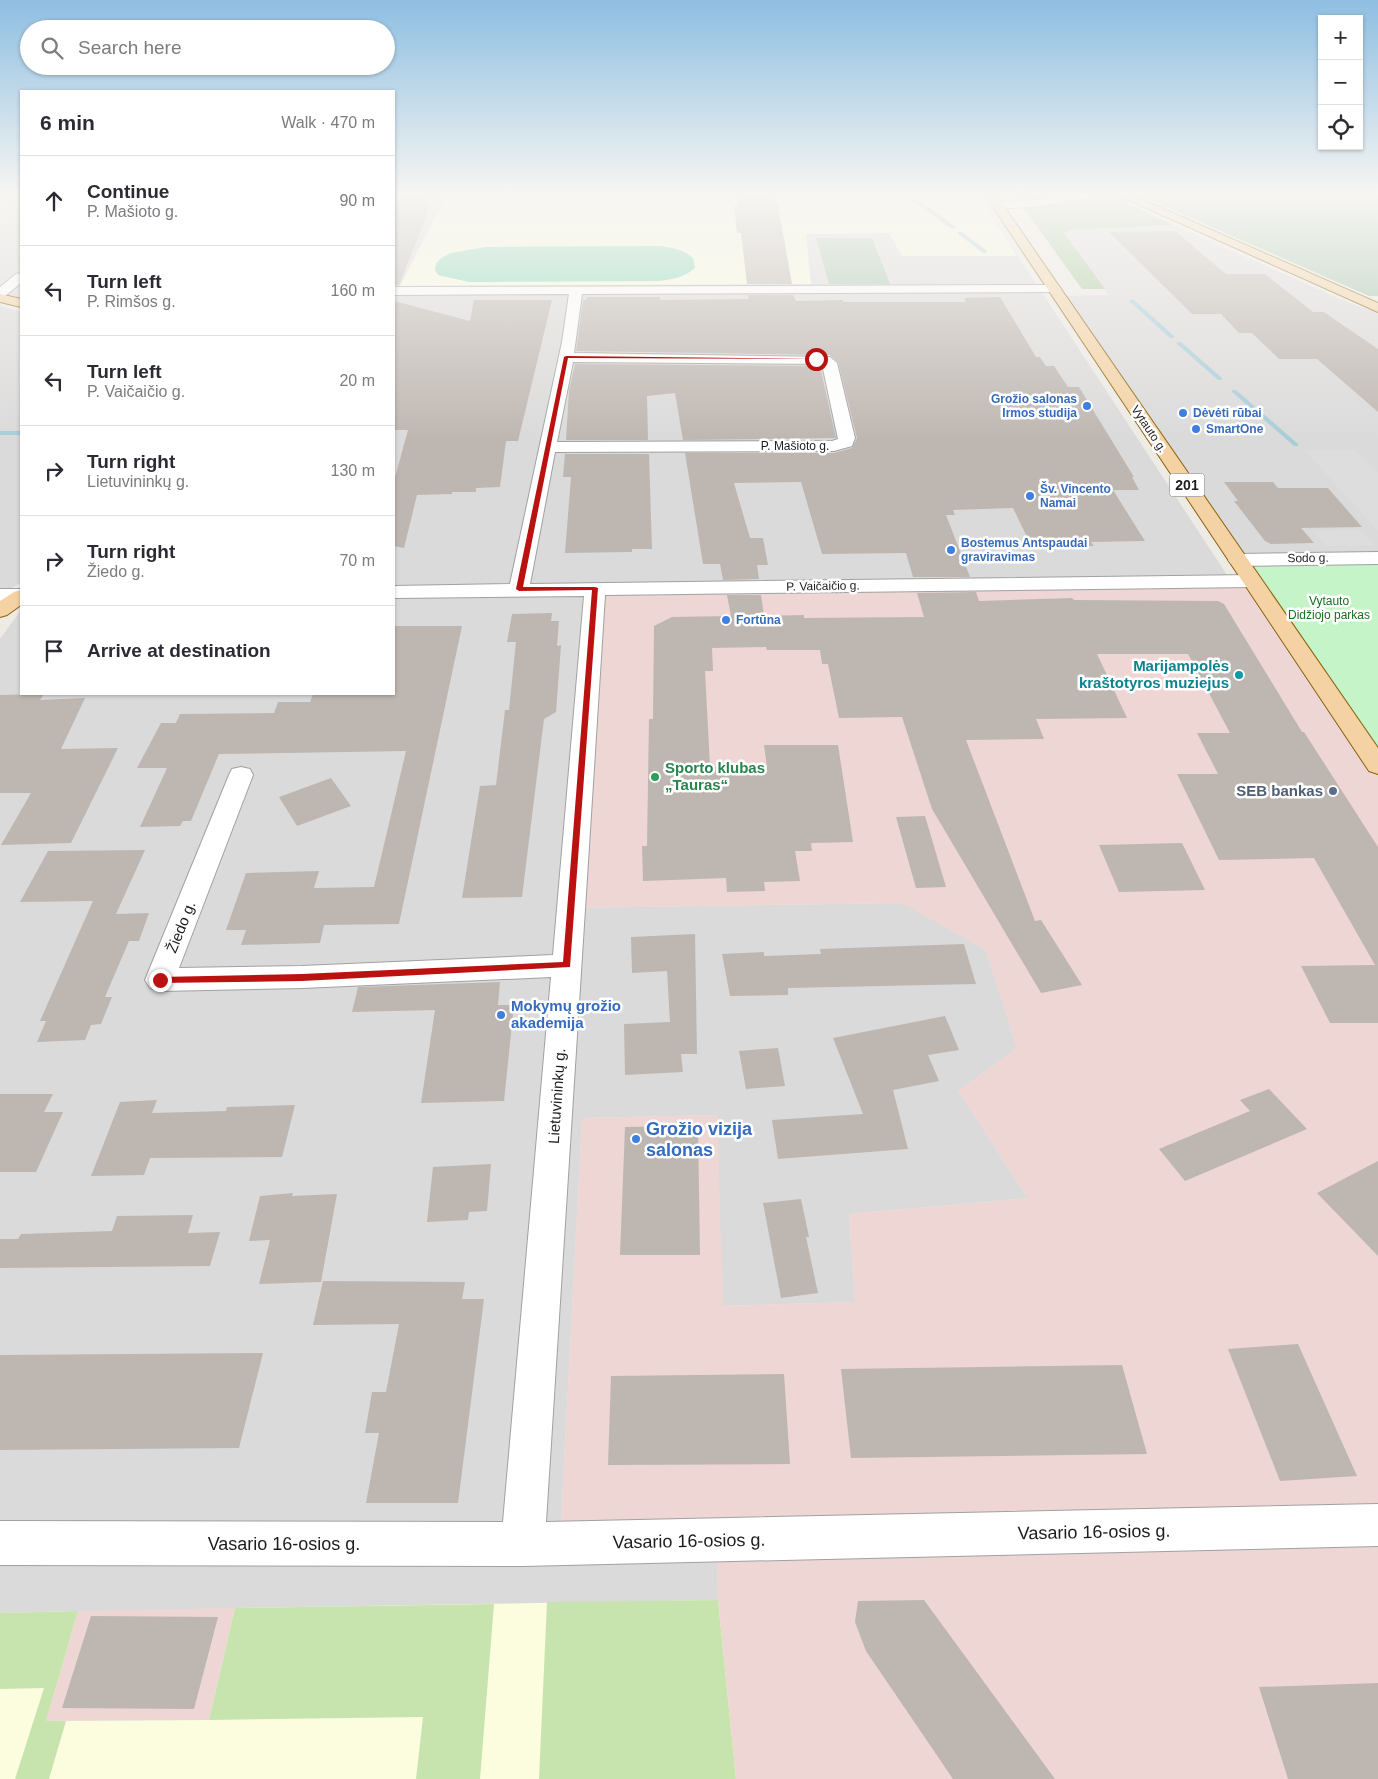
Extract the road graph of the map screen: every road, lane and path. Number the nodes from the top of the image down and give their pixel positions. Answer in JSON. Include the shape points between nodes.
{"nodes":[{"id":1,"x":1044,"y":275,"type":"edge"},
{"id":2,"x":1304,"y":275,"type":"edge"},
{"id":3,"x":20,"y":278,"type":"edge"},
{"id":4,"x":1054,"y":289,"type":"junction"},
{"id":5,"x":395,"y":291,"type":"edge"},
{"id":6,"x":424,"y":291,"type":"junction"},
{"id":7,"x":576,"y":291,"type":"junction"},
{"id":8,"x":0,"y":295,"type":"edge"},
{"id":9,"x":20,"y":295,"type":"edge"},
{"id":10,"x":20,"y":303,"type":"edge"},
{"id":11,"x":395,"y":303,"type":"edge"},
{"id":12,"x":1378,"y":308,"type":"edge"},
{"id":13,"x":566,"y":357,"type":"junction"},
{"id":14,"x":548,"y":448,"type":"junction"},
{"id":15,"x":1378,"y":558,"type":"edge"},
{"id":16,"x":1238,"y":560,"type":"junction"},
{"id":17,"x":1252,"y":581,"type":"junction"},
{"id":18,"x":595,"y":588,"type":"junction"},
{"id":19,"x":519,"y":589,"type":"junction"},
{"id":20,"x":395,"y":592,"type":"edge"},
{"id":21,"x":0,"y":595,"type":"edge"},
{"id":22,"x":20,"y":595,"type":"edge"},
{"id":23,"x":20,"y":596,"type":"edge"},
{"id":24,"x":0,"y":611,"type":"edge"},
{"id":25,"x":1378,"y":766,"type":"edge"},
{"id":26,"x":241,"y":775,"type":"dead end"},
{"id":27,"x":567,"y":965,"type":"junction"},
{"id":28,"x":1378,"y":1525,"type":"edge"},
{"id":29,"x":0,"y":1543,"type":"edge"},
{"id":30,"x":523,"y":1544,"type":"junction"}],
"edges":[{"from":1,"to":4,"type":"main road","name":"Vytauto g.","number":"201"},
{"from":2,"to":12,"type":"main road"},
{"from":3,"to":8,"type":"street"},
{"from":4,"to":7,"type":"street"},
{"from":4,"to":16,"type":"main road","name":"Vytauto g.","number":"201"},
{"from":5,"to":6,"type":"street"},
{"from":6,"to":7,"type":"street"},
{"from":6,"to":11,"type":"street"},
{"from":7,"to":13,"type":"street"},
{"from":8,"to":9,"type":"street"},
{"from":8,"to":10,"type":"main road"},
{"from":13,"to":14,"type":"street"},
{"from":13,"to":14,"type":"street","name":"P. Mašioto g.","via":[[824,360],[830,363],[847,438],[846,442],[834,446]]},
{"from":14,"to":19,"type":"street"},
{"from":15,"to":16,"type":"street","name":"Sodo g."},
{"from":16,"to":17,"type":"main road","name":"Vytauto g.","number":"201"},
{"from":17,"to":18,"type":"street","name":"P. Vaičaičio g."},
{"from":17,"to":25,"type":"main road","name":"Vytauto g.","number":"201"},
{"from":18,"to":19,"type":"street","name":"P. Vaičaičio g."},
{"from":18,"to":27,"type":"street","name":"Lietuvininkų g."},
{"from":19,"to":20,"type":"street","name":"P. Vaičaičio g."},
{"from":21,"to":22,"type":"street"},
{"from":23,"to":24,"type":"main road"},
{"from":26,"to":27,"type":"street","name":"Žiedo g.","via":[[160,980],[302,978]]},
{"from":27,"to":30,"type":"street","name":"Lietuvininkų g."},
{"from":28,"to":30,"type":"street","name":"Vasario 16-osios g."},
{"from":29,"to":30,"type":"street","name":"Vasario 16-osios g."}]}
